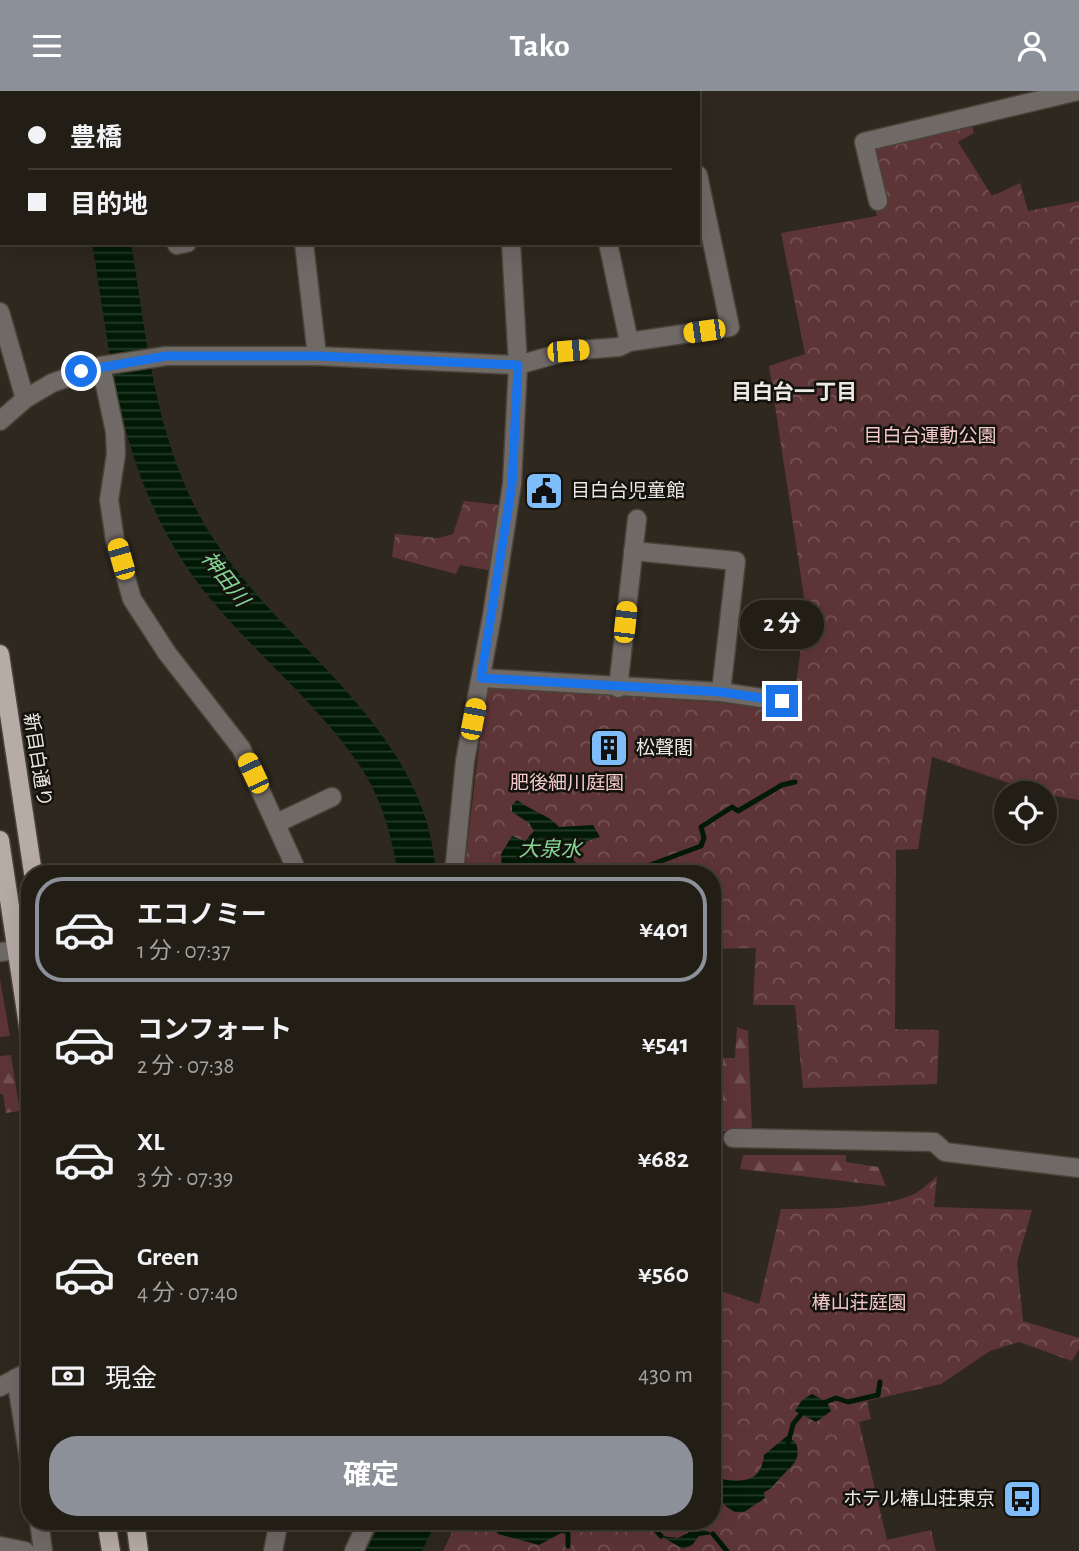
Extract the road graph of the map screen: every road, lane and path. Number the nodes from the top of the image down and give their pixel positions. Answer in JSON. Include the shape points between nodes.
{"nodes":[{"id":1,"x":1078,"y":91,"type":"edge"},
{"id":2,"x":700,"y":184,"type":"edge"},
{"id":3,"x":878,"y":201,"type":"dead end"},
{"id":4,"x":304,"y":245,"type":"edge"},
{"id":5,"x":511,"y":245,"type":"edge"},
{"id":6,"x":608,"y":245,"type":"edge"},
{"id":7,"x":0,"y":312,"type":"edge"},
{"id":8,"x":629,"y":342,"type":"junction"},
{"id":9,"x":317,"y":356,"type":"junction"},
{"id":10,"x":105,"y":365,"type":"junction"},
{"id":11,"x":518,"y":365,"type":"junction"},
{"id":12,"x":25,"y":398,"type":"junction"},
{"id":13,"x":0,"y":421,"type":"edge"},
{"id":14,"x":637,"y":519,"type":"dead end"},
{"id":15,"x":634,"y":551,"type":"junction"},
{"id":16,"x":1,"y":665,"type":"edge"},
{"id":17,"x":481,"y":678,"type":"junction"},
{"id":18,"x":618,"y":688,"type":"junction"},
{"id":19,"x":721,"y":692,"type":"junction"},
{"id":20,"x":782,"y":701,"type":"dead end"},
{"id":21,"x":332,"y":797,"type":"dead end"},
{"id":22,"x":277,"y":823,"type":"junction"},
{"id":23,"x":0,"y":840,"type":"edge"},
{"id":24,"x":32,"y":865,"type":"edge"},
{"id":25,"x":295,"y":865,"type":"edge"},
{"id":26,"x":455,"y":865,"type":"edge"},
{"id":27,"x":16,"y":950,"type":"edge"},
{"id":28,"x":21,"y":982,"type":"edge"},
{"id":29,"x":733,"y":1138,"type":"dead end"},
{"id":30,"x":1079,"y":1168,"type":"edge"},
{"id":31,"x":15,"y":1379,"type":"edge"},
{"id":32,"x":21,"y":1414,"type":"edge"},
{"id":33,"x":40,"y":1530,"type":"edge"},
{"id":34,"x":108,"y":1530,"type":"edge"},
{"id":35,"x":136,"y":1530,"type":"edge"},
{"id":36,"x":277,"y":1530,"type":"edge"},
{"id":37,"x":364,"y":1530,"type":"edge"},
{"id":38,"x":0,"y":1546,"type":"edge"},
{"id":39,"x":25,"y":1551,"type":"edge"},
{"id":40,"x":43,"y":1551,"type":"edge"},
{"id":41,"x":111,"y":1551,"type":"edge"},
{"id":42,"x":139,"y":1551,"type":"edge"},
{"id":43,"x":273,"y":1551,"type":"edge"},
{"id":44,"x":354,"y":1551,"type":"edge"}],
"edges":[{"from":1,"to":3,"type":"street","via":[[864,142]]},
{"from":2,"to":8,"type":"street","via":[[730,327]]},
{"from":4,"to":9,"type":"street"},
{"from":5,"to":11,"type":"street"},
{"from":6,"to":8,"type":"street"},
{"from":7,"to":12,"type":"street"},
{"from":8,"to":11,"type":"street","via":[[620,347],[568,351]]},
{"from":9,"to":10,"type":"street","via":[[156,357]]},
{"from":9,"to":11,"type":"street"},
{"from":10,"to":12,"type":"street","via":[[52,383]]},
{"from":10,"to":22,"type":"street","via":[[116,454],[109,500],[132,599],[167,653],[241,748]]},
{"from":11,"to":17,"type":"street","via":[[512,484]]},
{"from":12,"to":13,"type":"street"},
{"from":14,"to":15,"type":"street"},
{"from":15,"to":18,"type":"street"},
{"from":15,"to":19,"type":"street","via":[[736,561]]},
{"from":16,"to":24,"type":"main road","name":"新目白通り"},
{"from":17,"to":18,"type":"street"},
{"from":17,"to":26,"type":"street","via":[[465,761]]},
{"from":18,"to":19,"type":"street"},
{"from":19,"to":20,"type":"street"},
{"from":21,"to":22,"type":"street"},
{"from":22,"to":25,"type":"street"},
{"from":23,"to":27,"type":"main road"},
{"from":27,"to":28,"type":"main road"},
{"from":29,"to":30,"type":"street","via":[[934,1142],[945,1152]]},
{"from":31,"to":32,"type":"street"},
{"from":33,"to":40,"type":"street"},
{"from":34,"to":41,"type":"main road"},
{"from":35,"to":42,"type":"main road"},
{"from":36,"to":43,"type":"street"},
{"from":37,"to":44,"type":"street"},
{"from":38,"to":39,"type":"street"}]}
